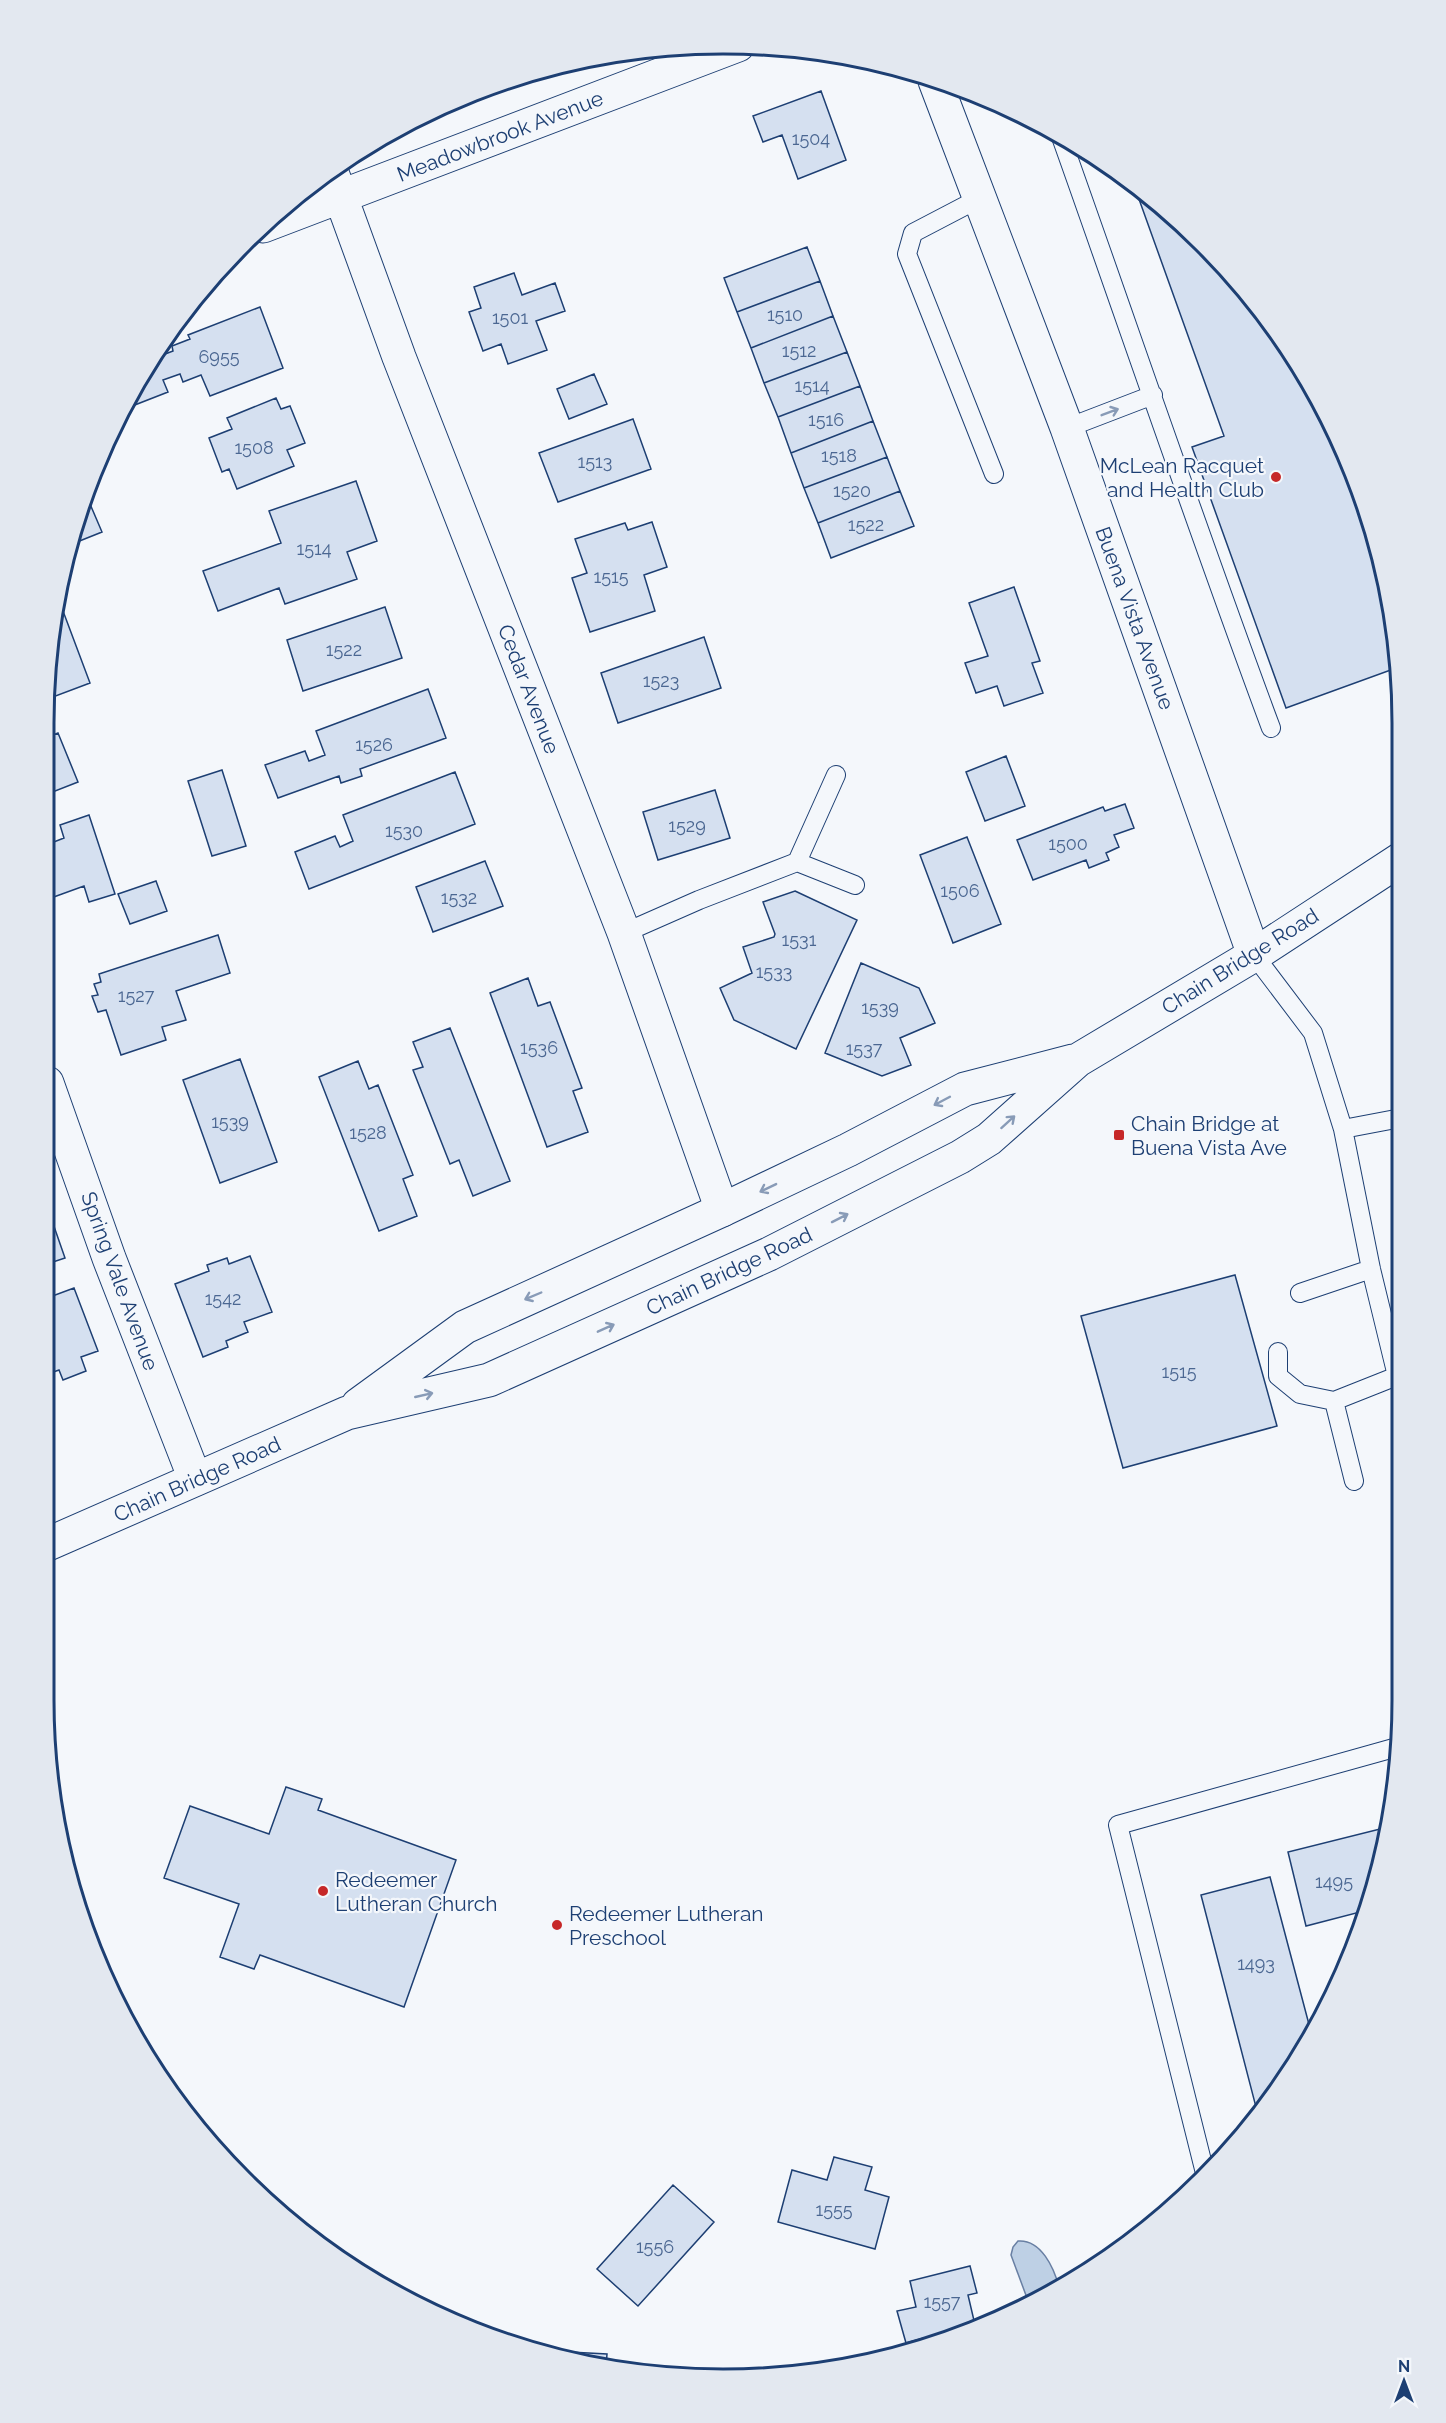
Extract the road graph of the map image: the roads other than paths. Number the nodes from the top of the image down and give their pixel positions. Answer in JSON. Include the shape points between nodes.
{"nodes":[{"id":1,"x":711,"y":54,"type":"edge"},
{"id":2,"x":939,"y":90,"type":"edge"},
{"id":3,"x":1065,"y":148,"type":"edge"},
{"id":4,"x":336,"y":183,"type":"edge"},
{"id":5,"x":980,"y":198,"type":"junction"},
{"id":6,"x":305,"y":201,"type":"edge"},
{"id":7,"x":1153,"y":395,"type":"junction"},
{"id":8,"x":1067,"y":428,"type":"junction"},
{"id":9,"x":994,"y":474,"type":"dead end"},
{"id":10,"x":1271,"y":728,"type":"dead end"},
{"id":11,"x":836,"y":775,"type":"dead end"},
{"id":12,"x":797,"y":862,"type":"junction"},
{"id":13,"x":1392,"y":865,"type":"edge"},
{"id":14,"x":855,"y":885,"type":"dead end"},
{"id":15,"x":624,"y":933,"type":"junction"},
{"id":16,"x":1254,"y":955,"type":"junction"},
{"id":17,"x":1078,"y":1060,"type":"junction"},
{"id":18,"x":54,"y":1103,"type":"edge"},
{"id":19,"x":1392,"y":1120,"type":"edge"},
{"id":20,"x":1343,"y":1129,"type":"junction"},
{"id":21,"x":722,"y":1210,"type":"junction"},
{"id":22,"x":1371,"y":1269,"type":"junction"},
{"id":23,"x":1300,"y":1293,"type":"dead end"},
{"id":24,"x":1278,"y":1352,"type":"dead end"},
{"id":25,"x":1392,"y":1354,"type":"edge"},
{"id":26,"x":1392,"y":1385,"type":"edge"},
{"id":27,"x":1334,"y":1401,"type":"junction"},
{"id":28,"x":347,"y":1413,"type":"junction"},
{"id":29,"x":195,"y":1479,"type":"junction"},
{"id":30,"x":1354,"y":1481,"type":"dead end"},
{"id":31,"x":54,"y":1541,"type":"edge"},
{"id":32,"x":1390,"y":1749,"type":"edge"},
{"id":33,"x":1203,"y":2165,"type":"edge"}],
"edges":[{"from":1,"to":4,"type":"street","name":"Meadowbrook Avenue"},
{"from":2,"to":5,"type":"street","name":"Buena Vista Avenue"},
{"from":3,"to":7,"type":"lane"},
{"from":4,"to":6,"type":"street","name":"Meadowbrook Avenue"},
{"from":4,"to":15,"type":"street","name":"Cedar Avenue","via":[[403,368]]},
{"from":5,"to":8,"type":"street","name":"Buena Vista Avenue"},
{"from":5,"to":9,"type":"lane","via":[[913,233],[907,254]]},
{"from":8,"to":7,"type":"lane","one_way":true},
{"from":7,"to":10,"type":"lane"},
{"from":8,"to":16,"type":"street","name":"Buena Vista Avenue"},
{"from":11,"to":12,"type":"lane"},
{"from":12,"to":14,"type":"lane"},
{"from":12,"to":15,"type":"lane"},
{"from":13,"to":16,"type":"street","name":"Chain Bridge Road"},
{"from":15,"to":21,"type":"street","name":"Cedar Avenue"},
{"from":16,"to":17,"type":"street","name":"Chain Bridge Road"},
{"from":16,"to":20,"type":"lane","via":[[1313,1033]]},
{"from":17,"to":21,"type":"street","name":"Chain Bridge Road","one_way":true,"via":[[965,1089]]},
{"from":28,"to":17,"type":"street","name":"Chain Bridge Road","one_way":true,"via":[[489,1380],[769,1254],[989,1139]]},
{"from":18,"to":29,"type":"street","name":"Spring Vale Avenue"},
{"from":19,"to":20,"type":"lane"},
{"from":20,"to":22,"type":"lane"},
{"from":21,"to":28,"type":"street","name":"Chain Bridge Road","one_way":true,"via":[[465,1327]]},
{"from":22,"to":23,"type":"lane"},
{"from":22,"to":25,"type":"lane"},
{"from":24,"to":27,"type":"lane","via":[[1278,1376],[1300,1394]]},
{"from":26,"to":27,"type":"lane"},
{"from":27,"to":30,"type":"lane"},
{"from":28,"to":29,"type":"street","name":"Chain Bridge Road"},
{"from":29,"to":31,"type":"street","name":"Chain Bridge Road"},
{"from":32,"to":33,"type":"lane","via":[[1118,1825]]}]}
